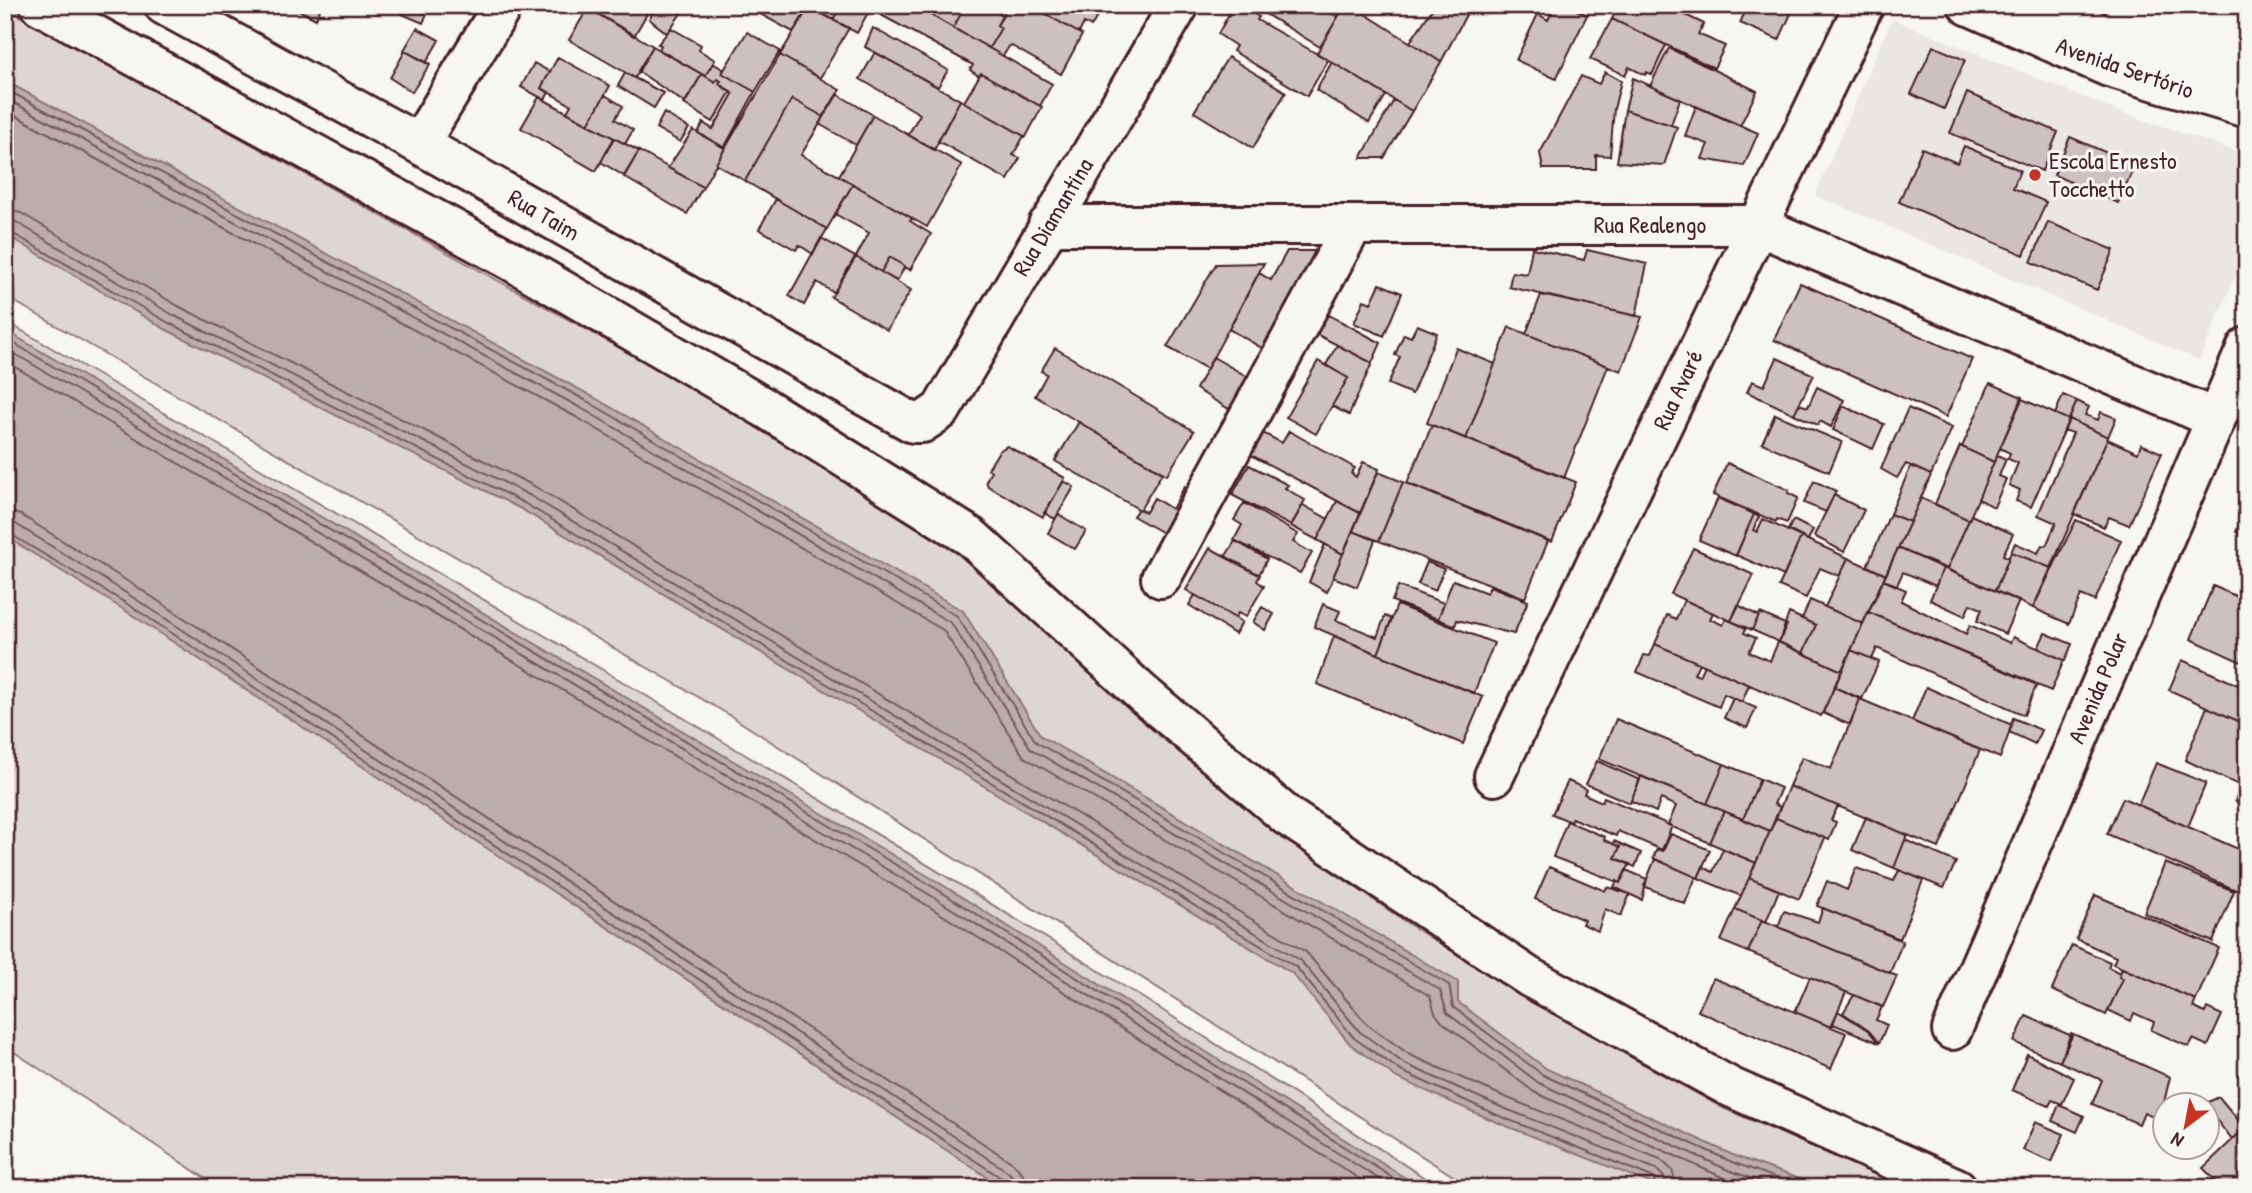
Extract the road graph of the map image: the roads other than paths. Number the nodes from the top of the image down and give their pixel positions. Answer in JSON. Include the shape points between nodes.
{"nodes":[{"id":1,"x":40,"y":5,"type":"edge"},
{"id":2,"x":164,"y":5,"type":"edge"},
{"id":3,"x":503,"y":5,"type":"edge"},
{"id":4,"x":1179,"y":5,"type":"edge"},
{"id":5,"x":1864,"y":5,"type":"edge"},
{"id":6,"x":1968,"y":5,"type":"edge"},
{"id":7,"x":2034,"y":5,"type":"edge"},
{"id":8,"x":2124,"y":5,"type":"edge"},
{"id":9,"x":2207,"y":5,"type":"edge"},
{"id":10,"x":2247,"y":17,"type":"edge"},
{"id":11,"x":2247,"y":44,"type":"edge"},
{"id":12,"x":2247,"y":77,"type":"edge"},
{"id":13,"x":2247,"y":108,"type":"edge"},
{"id":14,"x":419,"y":144,"type":"junction"},
{"id":15,"x":1048,"y":225,"type":"junction"},
{"id":16,"x":1353,"y":225,"type":"junction"},
{"id":17,"x":1756,"y":225,"type":"junction"},
{"id":18,"x":2247,"y":347,"type":"edge"},
{"id":19,"x":2214,"y":418,"type":"junction"},
{"id":20,"x":922,"y":423,"type":"joint"},
{"id":21,"x":1161,"y":578,"type":"dead end"},
{"id":22,"x":1494,"y":776,"type":"dead end"},
{"id":23,"x":1952,"y":1030,"type":"dead end"},
{"id":24,"x":1957,"y":1188,"type":"edge"}],
"edges":[{"from":1,"to":24,"type":"street","via":[[512,261],[765,408],[971,537],[1287,817],[1529,977],[1730,1087]]},
{"from":2,"to":14,"type":"street","name":"Rua Taim"},
{"from":3,"to":14,"type":"street"},
{"from":4,"to":15,"type":"street","name":"Rua Diamantina"},
{"from":5,"to":17,"type":"street","name":"Rua Avaré"},
{"from":6,"to":13,"type":"street","name":"Avenida Sertório","via":[[2109,67]]},
{"from":7,"to":12,"type":"street","via":[[2119,41]]},
{"from":8,"to":11,"type":"street"},
{"from":9,"to":10,"type":"street"},
{"from":14,"to":20,"type":"street","name":"Rua Taim","via":[[903,419]]},
{"from":15,"to":16,"type":"street","name":"Rua Realengo"},
{"from":15,"to":20,"type":"street","name":"Rua Diamantina","via":[[941,410]]},
{"from":16,"to":17,"type":"street","name":"Rua Realengo"},
{"from":16,"to":21,"type":"street"},
{"from":17,"to":19,"type":"street","name":"Rua Realengo"},
{"from":17,"to":22,"type":"street","name":"Rua Avaré"},
{"from":18,"to":19,"type":"street","name":"Avenida Polar"},
{"from":19,"to":23,"type":"street","name":"Avenida Polar"}]}
